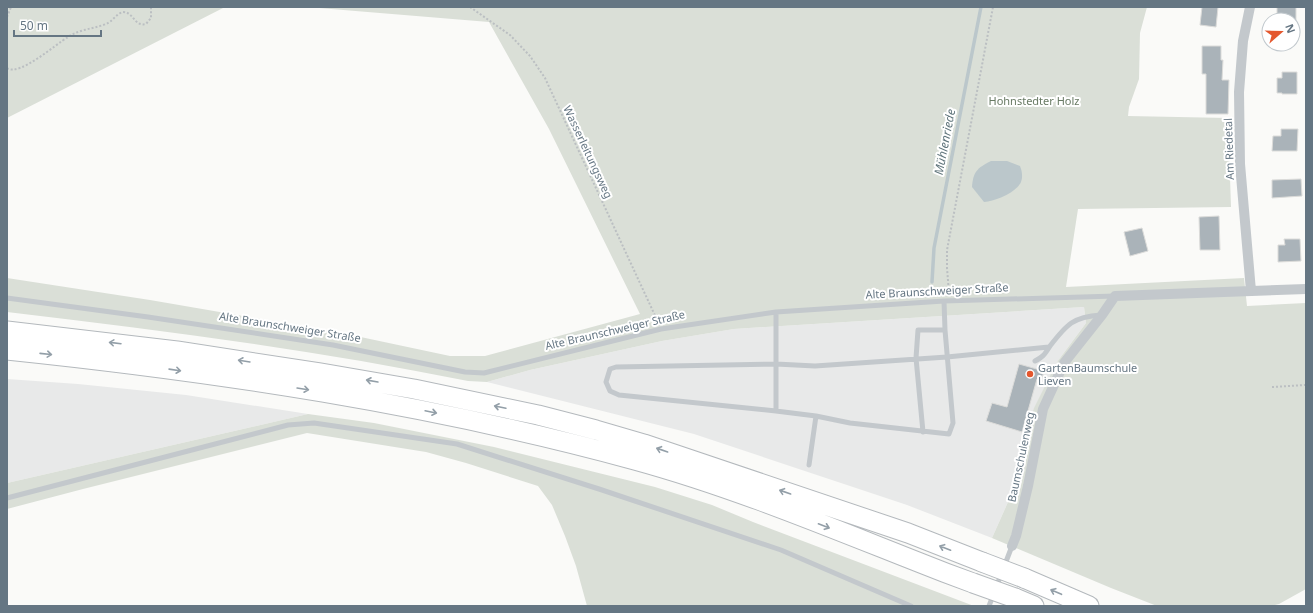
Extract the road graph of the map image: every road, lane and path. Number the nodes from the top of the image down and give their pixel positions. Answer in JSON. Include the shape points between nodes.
{"nodes":[{"id":1,"x":11,"y":7,"type":"edge"},
{"id":2,"x":152,"y":7,"type":"edge"},
{"id":3,"x":470,"y":7,"type":"edge"},
{"id":4,"x":993,"y":7,"type":"edge"},
{"id":5,"x":1250,"y":7,"type":"edge"},
{"id":6,"x":7,"y":17,"type":"edge"},
{"id":7,"x":7,"y":68,"type":"edge"},
{"id":8,"x":1306,"y":289,"type":"edge"},
{"id":9,"x":1251,"y":291,"type":"junction"},
{"id":10,"x":1115,"y":296,"type":"junction"},
{"id":11,"x":7,"y":298,"type":"edge"},
{"id":12,"x":944,"y":301,"type":"junction"},
{"id":13,"x":950,"y":301,"type":"junction"},
{"id":14,"x":776,"y":312,"type":"junction"},
{"id":15,"x":1102,"y":315,"type":"junction"},
{"id":16,"x":661,"y":329,"type":"junction"},
{"id":17,"x":945,"y":330,"type":"junction"},
{"id":18,"x":7,"y":331,"type":"edge"},
{"id":19,"x":1049,"y":347,"type":"junction"},
{"id":20,"x":7,"y":350,"type":"edge"},
{"id":21,"x":947,"y":357,"type":"junction"},
{"id":22,"x":916,"y":358,"type":"junction"},
{"id":23,"x":1035,"y":362,"type":"dead end"},
{"id":24,"x":776,"y":364,"type":"junction"},
{"id":25,"x":1306,"y":385,"type":"edge"},
{"id":26,"x":1272,"y":387,"type":"dead end"},
{"id":27,"x":776,"y":411,"type":"junction"},
{"id":28,"x":816,"y":416,"type":"junction"},
{"id":29,"x":923,"y":432,"type":"junction"},
{"id":30,"x":809,"y":465,"type":"dead end"},
{"id":31,"x":7,"y":498,"type":"edge"},
{"id":32,"x":1012,"y":546,"type":"joint"},
{"id":33,"x":1011,"y":602,"type":"edge"},
{"id":34,"x":911,"y":606,"type":"edge"},
{"id":35,"x":989,"y":606,"type":"edge"},
{"id":36,"x":1034,"y":606,"type":"edge"},
{"id":37,"x":1089,"y":606,"type":"edge"}],
"edges":[{"from":1,"to":6,"type":"path"},
{"from":2,"to":7,"type":"path","via":[[151,18],[146,24],[139,24],[128,13],[123,12],[106,24],[83,29],[68,36],[42,56],[22,67],[15,70]]},
{"from":3,"to":16,"type":"path","name":"Wasserleitungsweg","via":[[510,35],[530,56],[545,78]]},
{"from":4,"to":13,"type":"path","via":[[947,250]]},
{"from":5,"to":9,"type":"street","name":"Am Riedetal","via":[[1243,40],[1239,99],[1240,164]]},
{"from":8,"to":9,"type":"street","name":"Alte Braunschweiger Straße"},
{"from":9,"to":10,"type":"street","name":"Alte Braunschweiger Straße"},
{"from":10,"to":13,"type":"lane","name":"Alte Braunschweiger Straße"},
{"from":10,"to":15,"type":"street","name":"Baumschulenweg"},
{"from":11,"to":16,"type":"lane","name":"Alte Braunschweiger Straße","via":[[333,345],[475,373],[484,373]]},
{"from":12,"to":13,"type":"lane","name":"Alte Braunschweiger Straße"},
{"from":12,"to":14,"type":"lane","name":"Alte Braunschweiger Straße"},
{"from":12,"to":17,"type":"lane"},
{"from":14,"to":16,"type":"lane","name":"Alte Braunschweiger Straße"},
{"from":14,"to":24,"type":"lane"},
{"from":15,"to":19,"type":"lane","via":[[1086,316],[1070,323]]},
{"from":15,"to":32,"type":"street","name":"Baumschulenweg","via":[[1064,364],[1043,409],[1028,486]]},
{"from":17,"to":21,"type":"lane"},
{"from":17,"to":22,"type":"lane","via":[[918,330]]},
{"from":37,"to":18,"type":"highway","one_way":true,"bridge":true,"via":[[908,533],[644,444],[538,415],[414,388],[320,372],[177,351]]},
{"from":19,"to":21,"type":"lane"},
{"from":19,"to":23,"type":"lane","via":[[1044,356]]},
{"from":20,"to":33,"type":"highway","one_way":true,"bridge":true,"via":[[175,370],[411,407],[636,460],[723,487],[946,573]]},
{"from":21,"to":22,"type":"lane"},
{"from":21,"to":29,"type":"lane","via":[[953,423],[948,434]]},
{"from":22,"to":24,"type":"lane","via":[[815,366]]},
{"from":22,"to":29,"type":"lane"},
{"from":24,"to":27,"type":"lane"},
{"from":24,"to":27,"type":"lane","via":[[616,367],[610,369],[606,382],[610,391],[619,395]]},
{"from":25,"to":26,"type":"path"},
{"from":27,"to":28,"type":"lane"},
{"from":28,"to":29,"type":"lane"},
{"from":28,"to":30,"type":"lane"},
{"from":31,"to":34,"type":"lane","via":[[288,424],[314,423],[457,444],[781,550]]},
{"from":32,"to":35,"type":"lane"},
{"from":33,"to":36,"type":"highway"}]}
